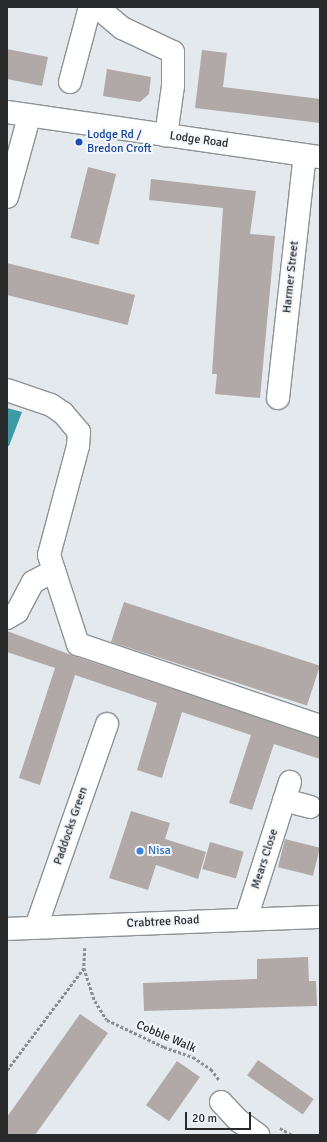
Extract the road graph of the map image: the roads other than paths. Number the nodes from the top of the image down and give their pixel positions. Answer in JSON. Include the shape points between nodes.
{"nodes":[{"id":1,"x":90,"y":7,"type":"edge"},
{"id":2,"x":97,"y":7,"type":"edge"},
{"id":3,"x":70,"y":82,"type":"dead end"},
{"id":4,"x":7,"y":112,"type":"edge"},
{"id":5,"x":29,"y":117,"type":"junction"},
{"id":6,"x":166,"y":136,"type":"junction"},
{"id":7,"x":312,"y":156,"type":"edge"},
{"id":8,"x":7,"y":197,"type":"edge"},
{"id":9,"x":7,"y":390,"type":"edge"},
{"id":10,"x":278,"y":398,"type":"dead end"},
{"id":11,"x":54,"y":571,"type":"junction"},
{"id":12,"x":7,"y":618,"type":"edge"},
{"id":13,"x":107,"y":724,"type":"dead end"},
{"id":14,"x":320,"y":726,"type":"edge"},
{"id":15,"x":310,"y":807,"type":"dead end"},
{"id":16,"x":320,"y":917,"type":"edge"},
{"id":17,"x":246,"y":918,"type":"junction"},
{"id":18,"x":36,"y":927,"type":"junction"},
{"id":19,"x":7,"y":929,"type":"edge"},
{"id":20,"x":223,"y":1095,"type":"road end"},
{"id":21,"x":234,"y":1128,"type":"edge"},
{"id":22,"x":266,"y":1130,"type":"edge"}],
"edges":[{"from":1,"to":3,"type":"street"},
{"from":2,"to":6,"type":"street","via":[[122,28],[173,52],[173,86]]},
{"from":4,"to":5,"type":"street","name":"Lodge Road"},
{"from":5,"to":6,"type":"street","name":"Lodge Road"},
{"from":5,"to":8,"type":"street"},
{"from":6,"to":7,"type":"street","name":"Lodge Road"},
{"from":7,"to":10,"type":"street","name":"Harmer Street"},
{"from":9,"to":11,"type":"street","via":[[51,405],[63,413],[78,432],[78,446],[49,555]]},
{"from":11,"to":12,"type":"street","via":[[33,582],[17,612]]},
{"from":11,"to":14,"type":"street","via":[[78,644]]},
{"from":13,"to":18,"type":"street","name":"Paddocks Green"},
{"from":15,"to":17,"type":"street","name":"Mears Close","via":[[287,791]]},
{"from":16,"to":17,"type":"street","name":"Crabtree Road"},
{"from":17,"to":18,"type":"street","name":"Crabtree Road"},
{"from":18,"to":19,"type":"street","name":"Crabtree Road"},
{"from":20,"to":21,"type":"street"},
{"from":21,"to":22,"type":"street"}]}
